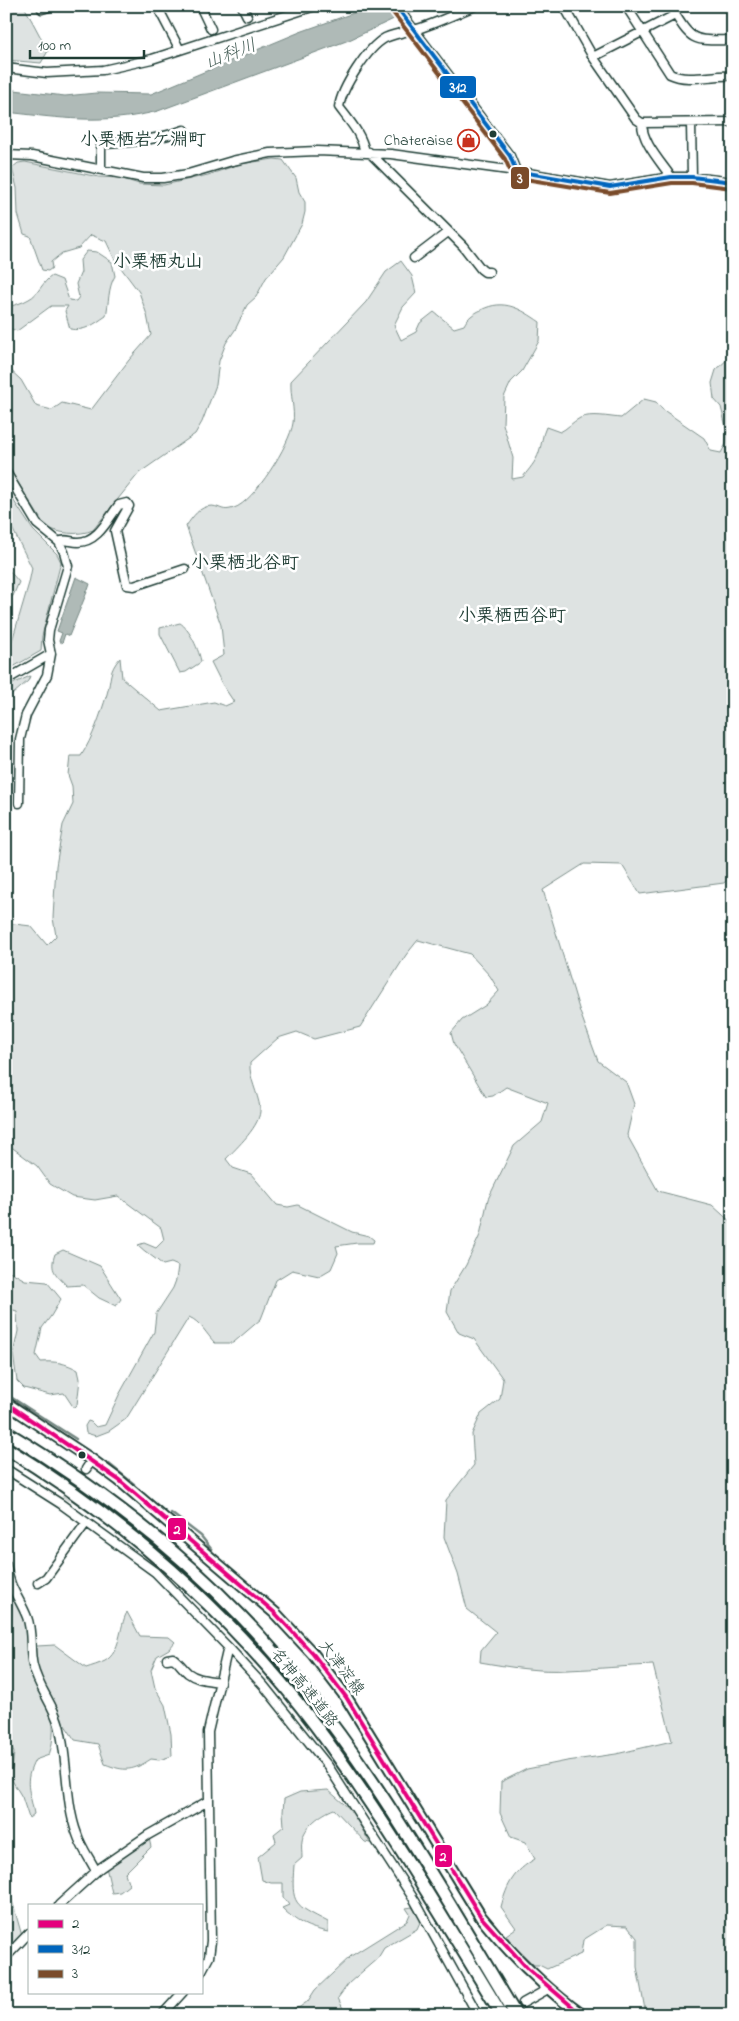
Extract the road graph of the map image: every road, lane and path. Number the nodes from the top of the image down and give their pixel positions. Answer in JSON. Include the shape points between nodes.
{"nodes":[{"id":1,"x":41,"y":6,"type":"edge"},
{"id":2,"x":52,"y":6,"type":"edge"},
{"id":3,"x":157,"y":6,"type":"edge"},
{"id":4,"x":200,"y":6,"type":"edge"},
{"id":5,"x":242,"y":6,"type":"edge"},
{"id":6,"x":315,"y":6,"type":"edge"},
{"id":7,"x":396,"y":6,"type":"edge"},
{"id":8,"x":475,"y":6,"type":"edge"},
{"id":9,"x":564,"y":6,"type":"edge"},
{"id":10,"x":626,"y":6,"type":"edge"},
{"id":11,"x":670,"y":6,"type":"edge"},
{"id":12,"x":675,"y":15,"type":"junction"},
{"id":13,"x":247,"y":16,"type":"dead end"},
{"id":14,"x":413,"y":28,"type":"junction"},
{"id":15,"x":211,"y":29,"type":"dead end"},
{"id":16,"x":642,"y":31,"type":"junction"},
{"id":17,"x":733,"y":40,"type":"edge"},
{"id":18,"x":180,"y":50,"type":"junction"},
{"id":19,"x":593,"y":57,"type":"junction"},
{"id":20,"x":6,"y":68,"type":"edge"},
{"id":21,"x":733,"y":76,"type":"edge"},
{"id":22,"x":733,"y":122,"type":"edge"},
{"id":23,"x":642,"y":123,"type":"junction"},
{"id":24,"x":691,"y":124,"type":"junction"},
{"id":25,"x":184,"y":130,"type":"dead end"},
{"id":26,"x":367,"y":152,"type":"junction"},
{"id":27,"x":6,"y":155,"type":"edge"},
{"id":28,"x":101,"y":169,"type":"junction"},
{"id":29,"x":516,"y":171,"type":"junction"},
{"id":30,"x":671,"y":177,"type":"junction"},
{"id":31,"x":692,"y":177,"type":"junction"},
{"id":32,"x":733,"y":182,"type":"edge"},
{"id":33,"x":448,"y":232,"type":"junction"},
{"id":34,"x":414,"y":258,"type":"dead end"},
{"id":35,"x":489,"y":272,"type":"dead end"},
{"id":36,"x":6,"y":472,"type":"edge"},
{"id":37,"x":59,"y":542,"type":"junction"},
{"id":38,"x":185,"y":569,"type":"dead end"},
{"id":39,"x":51,"y":654,"type":"junction"},
{"id":40,"x":6,"y":680,"type":"edge"},
{"id":41,"x":19,"y":802,"type":"dead end"},
{"id":42,"x":6,"y":1403,"type":"edge"},
{"id":43,"x":6,"y":1432,"type":"edge"},
{"id":44,"x":6,"y":1448,"type":"edge"},
{"id":45,"x":9,"y":1471,"type":"edge"},
{"id":46,"x":6,"y":1481,"type":"edge"},
{"id":47,"x":86,"y":1523,"type":"junction"},
{"id":48,"x":6,"y":1564,"type":"edge"},
{"id":49,"x":38,"y":1583,"type":"dead end"},
{"id":50,"x":228,"y":1646,"type":"junction"},
{"id":51,"x":167,"y":1659,"type":"dead end"},
{"id":52,"x":220,"y":1682,"type":"junction"},
{"id":53,"x":208,"y":1801,"type":"junction"},
{"id":54,"x":96,"y":1871,"type":"junction"},
{"id":55,"x":60,"y":1904,"type":"edge"},
{"id":56,"x":28,"y":1934,"type":"edge"},
{"id":57,"x":6,"y":1958,"type":"edge"},
{"id":58,"x":202,"y":1970,"type":"edge"},
{"id":59,"x":548,"y":1989,"type":"junction"},
{"id":60,"x":181,"y":1994,"type":"edge"},
{"id":61,"x":523,"y":2003,"type":"dead end"},
{"id":62,"x":162,"y":2015,"type":"edge"},
{"id":63,"x":478,"y":2015,"type":"edge"},
{"id":64,"x":502,"y":2015,"type":"edge"},
{"id":65,"x":516,"y":2015,"type":"edge"},
{"id":66,"x":582,"y":2015,"type":"edge"}],
"edges":[{"from":1,"to":2,"type":"street","via":[[42,9]]},
{"from":3,"to":18,"type":"street"},
{"from":4,"to":15,"type":"street"},
{"from":5,"to":13,"type":"street"},
{"from":6,"to":18,"type":"street"},
{"from":7,"to":14,"type":"street"},
{"from":8,"to":14,"type":"street"},
{"from":9,"to":19,"type":"street"},
{"from":10,"to":16,"type":"street"},
{"from":11,"to":12,"type":"street"},
{"from":12,"to":16,"type":"street"},
{"from":12,"to":17,"type":"street","via":[[692,37],[700,41]]},
{"from":14,"to":26,"type":"street","via":[[384,38],[374,47],[341,95],[339,107],[358,131]]},
{"from":14,"to":29,"type":"street","via":[[508,154]]},
{"from":16,"to":19,"type":"street"},
{"from":16,"to":21,"type":"street","via":[[666,70],[675,76]]},
{"from":18,"to":20,"type":"street","via":[[103,70],[47,72]]},
{"from":19,"to":23,"type":"street"},
{"from":22,"to":24,"type":"street"},
{"from":23,"to":24,"type":"street"},
{"from":23,"to":30,"type":"street","via":[[642,131],[650,146]]},
{"from":24,"to":31,"type":"street"},
{"from":25,"to":28,"type":"street","via":[[177,136],[101,144]]},
{"from":26,"to":28,"type":"street","via":[[270,153],[163,178],[143,178]]},
{"from":26,"to":29,"type":"street"},
{"from":26,"to":33,"type":"street"},
{"from":27,"to":28,"type":"street","via":[[32,156]]},
{"from":29,"to":30,"type":"street","via":[[610,187]]},
{"from":30,"to":31,"type":"street"},
{"from":31,"to":32,"type":"street"},
{"from":33,"to":34,"type":"street"},
{"from":33,"to":35,"type":"street","via":[[481,269]]},
{"from":36,"to":37,"type":"street","via":[[37,524]]},
{"from":37,"to":38,"type":"street","via":[[93,538],[119,505],[127,503],[128,510],[115,532],[127,584],[134,586]]},
{"from":37,"to":39,"type":"street","via":[[68,566],[49,630]]},
{"from":39,"to":40,"type":"street"},
{"from":39,"to":41,"type":"street","via":[[47,675],[26,715],[22,731]]},
{"from":42,"to":59,"type":"main road","name":"大津淀線","via":[[232,1575],[275,1613],[313,1654],[346,1697],[480,1917]]},
{"from":43,"to":65,"type":"highway","name":"名神高速道路","via":[[70,1472],[134,1519],[198,1574],[266,1644],[361,1764]]},
{"from":44,"to":64,"type":"highway","name":"名神高速道路","via":[[86,1501],[138,1542],[208,1605],[261,1660],[350,1773]]},
{"from":45,"to":46,"type":"street"},
{"from":45,"to":47,"type":"street","via":[[63,1502]]},
{"from":47,"to":49,"type":"street","via":[[46,1578]]},
{"from":47,"to":50,"type":"street","via":[[155,1572]]},
{"from":48,"to":54,"type":"street","via":[[14,1594],[30,1625],[33,1666],[59,1726],[77,1834]]},
{"from":50,"to":52,"type":"street"},
{"from":50,"to":63,"type":"street","via":[[328,1766],[415,1901]]},
{"from":51,"to":52,"type":"street","via":[[173,1658],[196,1678]]},
{"from":52,"to":53,"type":"street","via":[[208,1732]]},
{"from":53,"to":54,"type":"street","via":[[148,1835]]},
{"from":53,"to":58,"type":"street","via":[[211,1941],[209,1956]]},
{"from":54,"to":55,"type":"street"},
{"from":56,"to":57,"type":"street"},
{"from":59,"to":61,"type":"street"},
{"from":59,"to":66,"type":"main road","name":"大津淀線"},
{"from":60,"to":62,"type":"street"}]}
